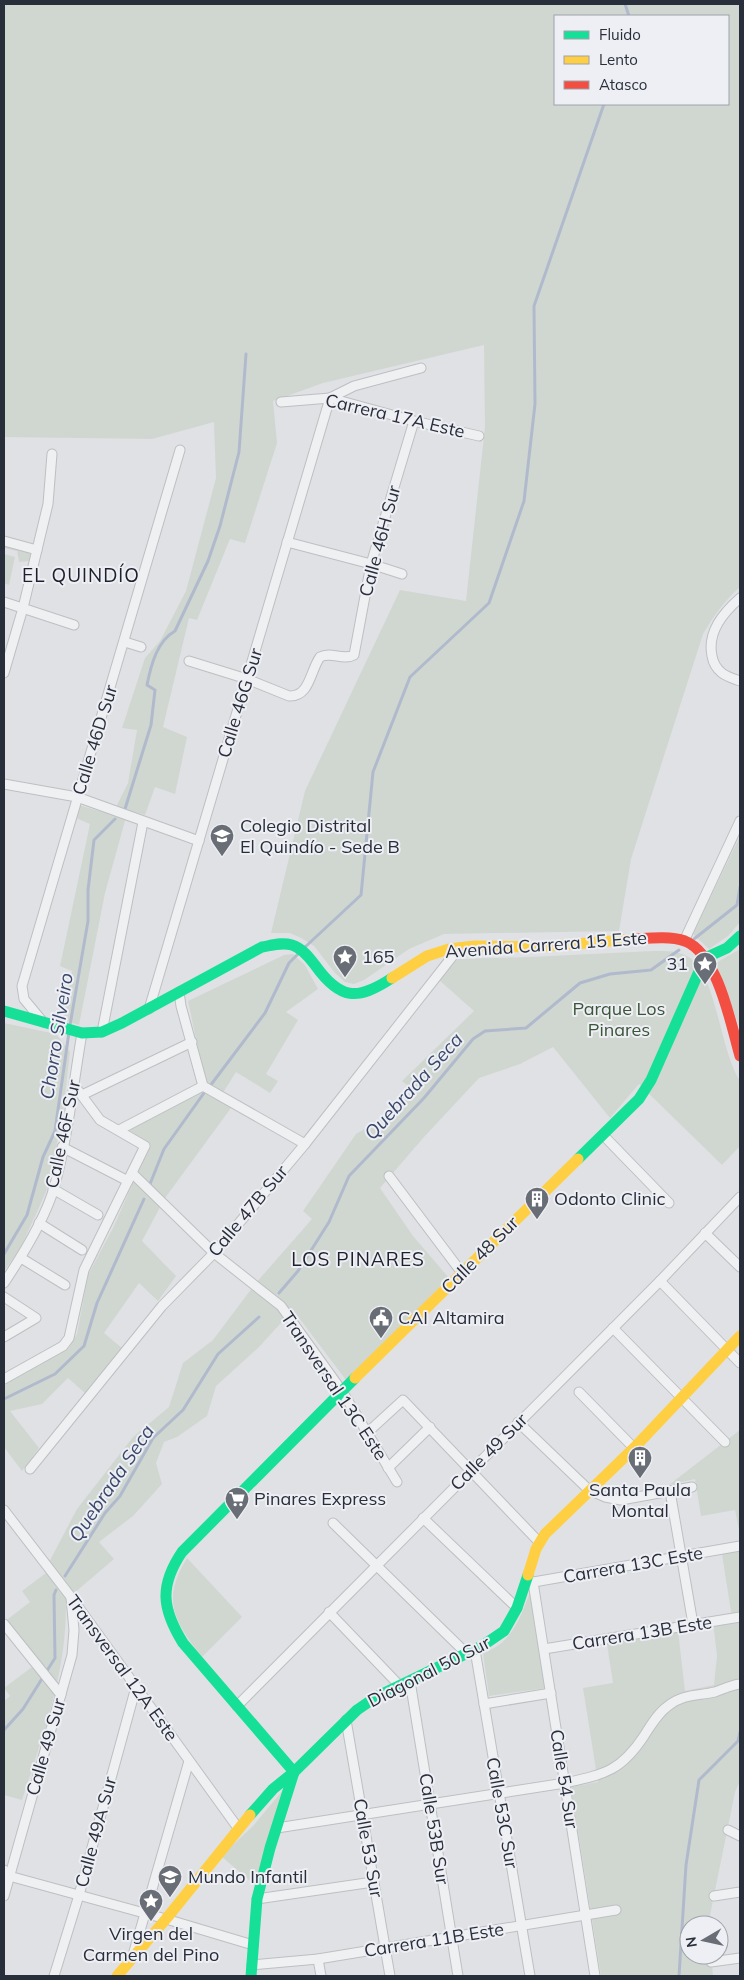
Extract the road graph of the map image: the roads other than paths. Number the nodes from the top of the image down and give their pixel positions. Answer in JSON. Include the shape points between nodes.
{"nodes":[{"id":1,"x":421,"y":368,"type":"dead end"},
{"id":2,"x":330,"y":398,"type":"junction"},
{"id":3,"x":281,"y":402,"type":"dead end"},
{"id":4,"x":414,"y":421,"type":"junction"},
{"id":5,"x":479,"y":436,"type":"dead end"},
{"id":6,"x":180,"y":450,"type":"dead end"},
{"id":7,"x":52,"y":454,"type":"dead end"},
{"id":8,"x":4,"y":541,"type":"edge"},
{"id":9,"x":287,"y":542,"type":"junction"},
{"id":10,"x":37,"y":550,"type":"junction"},
{"id":11,"x":371,"y":564,"type":"junction"},
{"id":12,"x":402,"y":574,"type":"dead end"},
{"id":13,"x":740,"y":598,"type":"edge"},
{"id":14,"x":4,"y":602,"type":"edge"},
{"id":15,"x":23,"y":608,"type":"junction"},
{"id":16,"x":74,"y":625,"type":"dead end"},
{"id":17,"x":125,"y":642,"type":"junction"},
{"id":18,"x":141,"y":646,"type":"dead end"},
{"id":19,"x":189,"y":661,"type":"dead end"},
{"id":20,"x":4,"y":673,"type":"edge"},
{"id":21,"x":247,"y":679,"type":"junction"},
{"id":22,"x":740,"y":681,"type":"edge"},
{"id":23,"x":4,"y":784,"type":"edge"},
{"id":24,"x":77,"y":797,"type":"junction"},
{"id":25,"x":740,"y":821,"type":"edge"},
{"id":26,"x":143,"y":822,"type":"junction"},
{"id":27,"x":199,"y":841,"type":"junction"},
{"id":28,"x":740,"y":936,"type":"edge"},
{"id":29,"x":684,"y":941,"type":"junction"},
{"id":30,"x":459,"y":948,"type":"junction"},
{"id":31,"x":705,"y":958,"type":"junction"},
{"id":32,"x":179,"y":992,"type":"junction"},
{"id":33,"x":149,"y":1009,"type":"junction"},
{"id":34,"x":4,"y":1011,"type":"edge"},
{"id":35,"x":44,"y":1024,"type":"junction"},
{"id":36,"x":102,"y":1032,"type":"junction"},
{"id":37,"x":78,"y":1033,"type":"junction"},
{"id":38,"x":192,"y":1042,"type":"junction"},
{"id":39,"x":740,"y":1056,"type":"edge"},
{"id":40,"x":74,"y":1085,"type":"junction"},
{"id":41,"x":204,"y":1086,"type":"junction"},
{"id":42,"x":82,"y":1094,"type":"junction"},
{"id":43,"x":119,"y":1130,"type":"junction"},
{"id":44,"x":603,"y":1135,"type":"junction"},
{"id":45,"x":305,"y":1144,"type":"junction"},
{"id":46,"x":62,"y":1147,"type":"junction"},
{"id":47,"x":389,"y":1176,"type":"dead end"},
{"id":48,"x":130,"y":1177,"type":"junction"},
{"id":49,"x":54,"y":1189,"type":"junction"},
{"id":50,"x":740,"y":1197,"type":"edge"},
{"id":51,"x":669,"y":1203,"type":"dead end"},
{"id":52,"x":98,"y":1215,"type":"dead end"},
{"id":53,"x":38,"y":1223,"type":"junction"},
{"id":54,"x":706,"y":1233,"type":"junction"},
{"id":55,"x":82,"y":1250,"type":"dead end"},
{"id":56,"x":214,"y":1253,"type":"junction"},
{"id":57,"x":21,"y":1258,"type":"junction"},
{"id":58,"x":740,"y":1267,"type":"edge"},
{"id":59,"x":462,"y":1273,"type":"junction"},
{"id":60,"x":660,"y":1281,"type":"junction"},
{"id":61,"x":4,"y":1283,"type":"edge"},
{"id":62,"x":65,"y":1284,"type":"dead end"},
{"id":63,"x":4,"y":1297,"type":"edge"},
{"id":64,"x":613,"y":1328,"type":"junction"},
{"id":65,"x":740,"y":1336,"type":"edge"},
{"id":66,"x":4,"y":1337,"type":"edge"},
{"id":67,"x":727,"y":1350,"type":"junction"},
{"id":68,"x":740,"y":1363,"type":"edge"},
{"id":69,"x":4,"y":1379,"type":"edge"},
{"id":70,"x":342,"y":1391,"type":"junction"},
{"id":71,"x":579,"y":1392,"type":"dead end"},
{"id":72,"x":682,"y":1398,"type":"junction"},
{"id":73,"x":518,"y":1422,"type":"junction"},
{"id":74,"x":430,"y":1427,"type":"junction"},
{"id":75,"x":368,"y":1432,"type":"junction"},
{"id":76,"x":725,"y":1442,"type":"dead end"},
{"id":77,"x":634,"y":1448,"type":"junction"},
{"id":78,"x":388,"y":1468,"type":"junction"},
{"id":79,"x":30,"y":1469,"type":"dead end"},
{"id":80,"x":470,"y":1470,"type":"junction"},
{"id":81,"x":397,"y":1482,"type":"dead end"},
{"id":82,"x":692,"y":1487,"type":"dead end"},
{"id":83,"x":589,"y":1490,"type":"junction"},
{"id":84,"x":670,"y":1491,"type":"junction"},
{"id":85,"x":4,"y":1510,"type":"edge"},
{"id":86,"x":423,"y":1518,"type":"junction"},
{"id":87,"x":334,"y":1524,"type":"dead end"},
{"id":88,"x":540,"y":1542,"type":"junction"},
{"id":89,"x":740,"y":1546,"type":"edge"},
{"id":90,"x":680,"y":1556,"type":"junction"},
{"id":91,"x":376,"y":1565,"type":"junction"},
{"id":92,"x":530,"y":1583,"type":"junction"},
{"id":93,"x":71,"y":1597,"type":"junction"},
{"id":94,"x":517,"y":1608,"type":"junction"},
{"id":95,"x":329,"y":1612,"type":"junction"},
{"id":96,"x":740,"y":1617,"type":"edge"},
{"id":97,"x":4,"y":1624,"type":"edge"},
{"id":98,"x":693,"y":1624,"type":"junction"},
{"id":99,"x":544,"y":1649,"type":"junction"},
{"id":100,"x":471,"y":1652,"type":"junction"},
{"id":101,"x":405,"y":1683,"type":"junction"},
{"id":102,"x":740,"y":1684,"type":"edge"},
{"id":103,"x":136,"y":1687,"type":"junction"},
{"id":104,"x":551,"y":1693,"type":"junction"},
{"id":105,"x":61,"y":1695,"type":"junction"},
{"id":106,"x":484,"y":1704,"type":"junction"},
{"id":107,"x":236,"y":1706,"type":"junction"},
{"id":108,"x":346,"y":1720,"type":"junction"},
{"id":109,"x":189,"y":1761,"type":"junction"},
{"id":110,"x":294,"y":1772,"type":"junction"},
{"id":111,"x":565,"y":1783,"type":"junction"},
{"id":112,"x":499,"y":1794,"type":"junction"},
{"id":113,"x":430,"y":1804,"type":"junction"},
{"id":114,"x":362,"y":1815,"type":"junction"},
{"id":115,"x":238,"y":1828,"type":"junction"},
{"id":116,"x":277,"y":1828,"type":"junction"},
{"id":117,"x":728,"y":1830,"type":"dead end"},
{"id":118,"x":740,"y":1836,"type":"edge"},
{"id":119,"x":6,"y":1873,"type":"edge"},
{"id":120,"x":374,"y":1882,"type":"junction"},
{"id":121,"x":740,"y":1892,"type":"edge"},
{"id":122,"x":79,"y":1895,"type":"junction"},
{"id":123,"x":4,"y":1896,"type":"edge"},
{"id":124,"x":714,"y":1896,"type":"dead end"},
{"id":125,"x":257,"y":1899,"type":"junction"},
{"id":126,"x":616,"y":1910,"type":"dead end"},
{"id":127,"x":146,"y":1913,"type":"junction"},
{"id":128,"x":586,"y":1915,"type":"junction"},
{"id":129,"x":166,"y":1918,"type":"junction"},
{"id":130,"x":521,"y":1925,"type":"junction"},
{"id":131,"x":452,"y":1937,"type":"junction"},
{"id":132,"x":253,"y":1945,"type":"junction"},
{"id":133,"x":385,"y":1948,"type":"junction"},
{"id":134,"x":132,"y":1959,"type":"junction"},
{"id":135,"x":318,"y":1959,"type":"junction"},
{"id":136,"x":251,"y":1971,"type":"edge"},
{"id":137,"x":54,"y":1976,"type":"edge"},
{"id":138,"x":117,"y":1976,"type":"edge"},
{"id":139,"x":321,"y":1976,"type":"edge"},
{"id":140,"x":390,"y":1976,"type":"edge"},
{"id":141,"x":458,"y":1976,"type":"edge"},
{"id":142,"x":530,"y":1976,"type":"edge"},
{"id":143,"x":595,"y":1976,"type":"edge"}],
"edges":[{"from":1,"to":2,"type":"street","via":[[354,386]]},
{"from":2,"to":3,"type":"street","name":"Carrera 17A Este"},
{"from":2,"to":4,"type":"street","name":"Carrera 17A Este"},
{"from":2,"to":9,"type":"street","name":"Calle 46G Sur"},
{"from":4,"to":5,"type":"street","name":"Carrera 17A Este"},
{"from":4,"to":11,"type":"street","name":"Calle 46H Sur"},
{"from":6,"to":17,"type":"street","name":"Calle 46D Sur"},
{"from":7,"to":10,"type":"street","via":[[48,504]]},
{"from":8,"to":10,"type":"street"},
{"from":9,"to":11,"type":"street"},
{"from":9,"to":21,"type":"street","name":"Calle 46G Sur"},
{"from":10,"to":15,"type":"street"},
{"from":11,"to":12,"type":"street"},
{"from":11,"to":21,"type":"street","name":"Calle 46H Sur","via":[[354,655],[331,654],[320,658],[300,695],[289,696]]},
{"from":13,"to":22,"type":"street","via":[[715,627],[710,644],[717,667],[722,673]]},
{"from":14,"to":15,"type":"street"},
{"from":15,"to":16,"type":"street"},
{"from":15,"to":20,"type":"street"},
{"from":17,"to":18,"type":"street"},
{"from":17,"to":24,"type":"street","name":"Calle 46D Sur"},
{"from":19,"to":21,"type":"street"},
{"from":21,"to":27,"type":"street","name":"Calle 46G Sur"},
{"from":23,"to":24,"type":"street"},
{"from":24,"to":26,"type":"street"},
{"from":24,"to":35,"type":"street","name":"Calle 46D Sur","via":[[22,986],[24,999]]},
{"from":25,"to":29,"type":"street"},
{"from":26,"to":27,"type":"street"},
{"from":26,"to":36,"type":"street"},
{"from":27,"to":33,"type":"street","name":"Calle 46G Sur"},
{"from":28,"to":31,"type":"street","via":[[727,948]]},
{"from":29,"to":30,"type":"street","name":"Avenida Carrera 15 Este","via":[[660,938],[537,947]]},
{"from":29,"to":31,"type":"street"},
{"from":30,"to":32,"type":"street","name":"Avenida Carrera 15 Este","via":[[430,954],[372,990],[353,994],[341,992],[329,984],[302,950],[281,943],[262,947]]},
{"from":30,"to":45,"type":"street","name":"Calle 47B Sur"},
{"from":31,"to":39,"type":"street"},
{"from":31,"to":44,"type":"street","name":"Calle 48 Sur","via":[[646,1090]]},
{"from":32,"to":33,"type":"street","name":"Avenida Carrera 15 Este"},
{"from":32,"to":38,"type":"street"},
{"from":33,"to":36,"type":"street","name":"Avenida Carrera 15 Este"},
{"from":34,"to":35,"type":"street","name":"Avenida Carrera 15 Este"},
{"from":35,"to":37,"type":"street","name":"Avenida Carrera 15 Este"},
{"from":36,"to":37,"type":"street","name":"Avenida Carrera 15 Este"},
{"from":37,"to":40,"type":"street","name":"Calle 46F Sur"},
{"from":38,"to":41,"type":"street"},
{"from":38,"to":42,"type":"street"},
{"from":40,"to":42,"type":"street"},
{"from":40,"to":46,"type":"street","name":"Calle 46F Sur"},
{"from":41,"to":43,"type":"street"},
{"from":41,"to":45,"type":"street"},
{"from":42,"to":43,"type":"street","via":[[100,1120]]},
{"from":43,"to":48,"type":"street","via":[[145,1146]]},
{"from":44,"to":51,"type":"street"},
{"from":44,"to":59,"type":"street","name":"Calle 48 Sur"},
{"from":45,"to":56,"type":"street","name":"Calle 47B Sur"},
{"from":46,"to":48,"type":"street","name":"Transversal 13C Este"},
{"from":46,"to":49,"type":"street","name":"Calle 46F Sur"},
{"from":47,"to":59,"type":"street"},
{"from":48,"to":56,"type":"street","name":"Transversal 13C Este"},
{"from":48,"to":69,"type":"street","via":[[84,1270],[69,1338],[63,1346]]},
{"from":49,"to":52,"type":"street"},
{"from":49,"to":53,"type":"street","name":"Calle 46F Sur"},
{"from":50,"to":54,"type":"street","name":"Calle 49 Sur"},
{"from":53,"to":55,"type":"street"},
{"from":53,"to":57,"type":"street","name":"Calle 46F Sur"},
{"from":54,"to":58,"type":"street"},
{"from":54,"to":60,"type":"street","name":"Calle 49 Sur"},
{"from":56,"to":70,"type":"street","name":"Transversal 13C Este","via":[[281,1306]]},
{"from":56,"to":79,"type":"street","name":"Calle 47B Sur","via":[[162,1306]]},
{"from":57,"to":61,"type":"street","name":"Calle 46F Sur"},
{"from":57,"to":62,"type":"street"},
{"from":59,"to":70,"type":"street","name":"Calle 48 Sur"},
{"from":60,"to":64,"type":"street","name":"Calle 49 Sur"},
{"from":60,"to":67,"type":"street"},
{"from":63,"to":66,"type":"street","via":[[36,1318]]},
{"from":64,"to":72,"type":"street"},
{"from":64,"to":73,"type":"street","name":"Calle 49 Sur"},
{"from":65,"to":67,"type":"street","name":"Diagonal 50 Sur"},
{"from":67,"to":68,"type":"street"},
{"from":67,"to":72,"type":"street","name":"Diagonal 50 Sur"},
{"from":70,"to":75,"type":"street","name":"Transversal 13C Este"},
{"from":70,"to":107,"type":"street","name":"Calle 48 Sur","via":[[176,1560],[169,1575],[166,1599],[169,1616],[178,1635]]},
{"from":71,"to":77,"type":"street"},
{"from":72,"to":76,"type":"street"},
{"from":72,"to":77,"type":"street","name":"Diagonal 50 Sur"},
{"from":73,"to":80,"type":"street","name":"Calle 49 Sur"},
{"from":73,"to":83,"type":"street"},
{"from":74,"to":75,"type":"street","via":[[404,1400]]},
{"from":74,"to":78,"type":"street"},
{"from":74,"to":80,"type":"street"},
{"from":75,"to":78,"type":"street","name":"Transversal 13C Este"},
{"from":77,"to":83,"type":"street","name":"Diagonal 50 Sur"},
{"from":78,"to":81,"type":"street","name":"Transversal 13C Este"},
{"from":80,"to":86,"type":"street","name":"Calle 49 Sur"},
{"from":80,"to":88,"type":"street"},
{"from":82,"to":84,"type":"street"},
{"from":83,"to":84,"type":"street","via":[[621,1500]]},
{"from":83,"to":88,"type":"street","name":"Diagonal 50 Sur"},
{"from":84,"to":90,"type":"street"},
{"from":85,"to":93,"type":"street","name":"Transversal 12A Este"},
{"from":86,"to":91,"type":"street","name":"Calle 49 Sur"},
{"from":86,"to":94,"type":"street"},
{"from":87,"to":91,"type":"street"},
{"from":88,"to":92,"type":"street","name":"Diagonal 50 Sur"},
{"from":89,"to":90,"type":"street","name":"Carrera 13C Este"},
{"from":90,"to":92,"type":"street","name":"Carrera 13C Este"},
{"from":90,"to":98,"type":"street"},
{"from":91,"to":95,"type":"street","name":"Calle 49 Sur"},
{"from":91,"to":100,"type":"street"},
{"from":92,"to":94,"type":"street","name":"Diagonal 50 Sur"},
{"from":92,"to":99,"type":"street","name":"Calle 54 Sur"},
{"from":93,"to":103,"type":"street","name":"Transversal 12A Este"},
{"from":93,"to":105,"type":"street","name":"Calle 49 Sur","via":[[74,1642]]},
{"from":94,"to":100,"type":"street","name":"Diagonal 50 Sur","via":[[504,1631]]},
{"from":95,"to":101,"type":"street"},
{"from":95,"to":107,"type":"street","name":"Calle 49 Sur"},
{"from":96,"to":98,"type":"street","name":"Carrera 13B Este"},
{"from":97,"to":105,"type":"street"},
{"from":98,"to":99,"type":"street","name":"Carrera 13B Este"},
{"from":99,"to":104,"type":"street","name":"Calle 54 Sur"},
{"from":100,"to":101,"type":"street","name":"Diagonal 50 Sur"},
{"from":100,"to":106,"type":"street","name":"Calle 53C Sur"},
{"from":101,"to":108,"type":"street","name":"Diagonal 50 Sur","via":[[370,1700]]},
{"from":101,"to":113,"type":"street","name":"Calle 53B Sur"},
{"from":102,"to":111,"type":"street","via":[[675,1701],[661,1712],[634,1751],[618,1766]]},
{"from":103,"to":109,"type":"street","name":"Transversal 12A Este"},
{"from":103,"to":122,"type":"street","name":"Calle 49A Sur"},
{"from":104,"to":106,"type":"street"},
{"from":104,"to":111,"type":"street","name":"Calle 54 Sur"},
{"from":105,"to":119,"type":"street","name":"Calle 49 Sur"},
{"from":106,"to":112,"type":"street","name":"Calle 53C Sur"},
{"from":107,"to":110,"type":"street","name":"Calle 48 Sur"},
{"from":108,"to":110,"type":"street","name":"Diagonal 50 Sur"},
{"from":108,"to":114,"type":"street","name":"Calle 53 Sur"},
{"from":109,"to":115,"type":"street","name":"Transversal 12A Este"},
{"from":109,"to":127,"type":"street"},
{"from":110,"to":115,"type":"street","name":"Diagonal 50 Sur","via":[[273,1789]]},
{"from":110,"to":116,"type":"street"},
{"from":111,"to":112,"type":"street"},
{"from":111,"to":128,"type":"street","name":"Calle 54 Sur"},
{"from":112,"to":113,"type":"street"},
{"from":112,"to":130,"type":"street","name":"Calle 53C Sur"},
{"from":113,"to":114,"type":"street"},
{"from":113,"to":131,"type":"street","name":"Calle 53B Sur"},
{"from":114,"to":116,"type":"street"},
{"from":114,"to":120,"type":"street","name":"Calle 53 Sur"},
{"from":115,"to":129,"type":"street","name":"Diagonal 50 Sur"},
{"from":116,"to":125,"type":"street"},
{"from":117,"to":118,"type":"street"},
{"from":119,"to":122,"type":"street"},
{"from":119,"to":123,"type":"street","name":"Calle 49 Sur"},
{"from":120,"to":125,"type":"street"},
{"from":120,"to":133,"type":"street","name":"Calle 53 Sur"},
{"from":121,"to":124,"type":"street"},
{"from":122,"to":127,"type":"street"},
{"from":122,"to":137,"type":"street","name":"Calle 49A Sur"},
{"from":125,"to":132,"type":"street"},
{"from":126,"to":128,"type":"street","name":"Carrera 11B Este"},
{"from":127,"to":129,"type":"street"},
{"from":127,"to":134,"type":"street"},
{"from":128,"to":130,"type":"street","name":"Carrera 11B Este"},
{"from":128,"to":143,"type":"street","name":"Calle 54 Sur"},
{"from":129,"to":132,"type":"street"},
{"from":129,"to":134,"type":"street","name":"Diagonal 50 Sur"},
{"from":130,"to":131,"type":"street","name":"Carrera 11B Este"},
{"from":130,"to":142,"type":"street","name":"Calle 53C Sur"},
{"from":131,"to":133,"type":"street","name":"Carrera 11B Este"},
{"from":131,"to":141,"type":"street","name":"Calle 53B Sur"},
{"from":132,"to":136,"type":"street"},
{"from":133,"to":135,"type":"street","name":"Carrera 11B Este"},
{"from":133,"to":140,"type":"street","name":"Calle 53 Sur"},
{"from":134,"to":138,"type":"street","name":"Diagonal 50 Sur"},
{"from":135,"to":136,"type":"street","name":"Carrera 11B Este"},
{"from":135,"to":139,"type":"street"}]}
